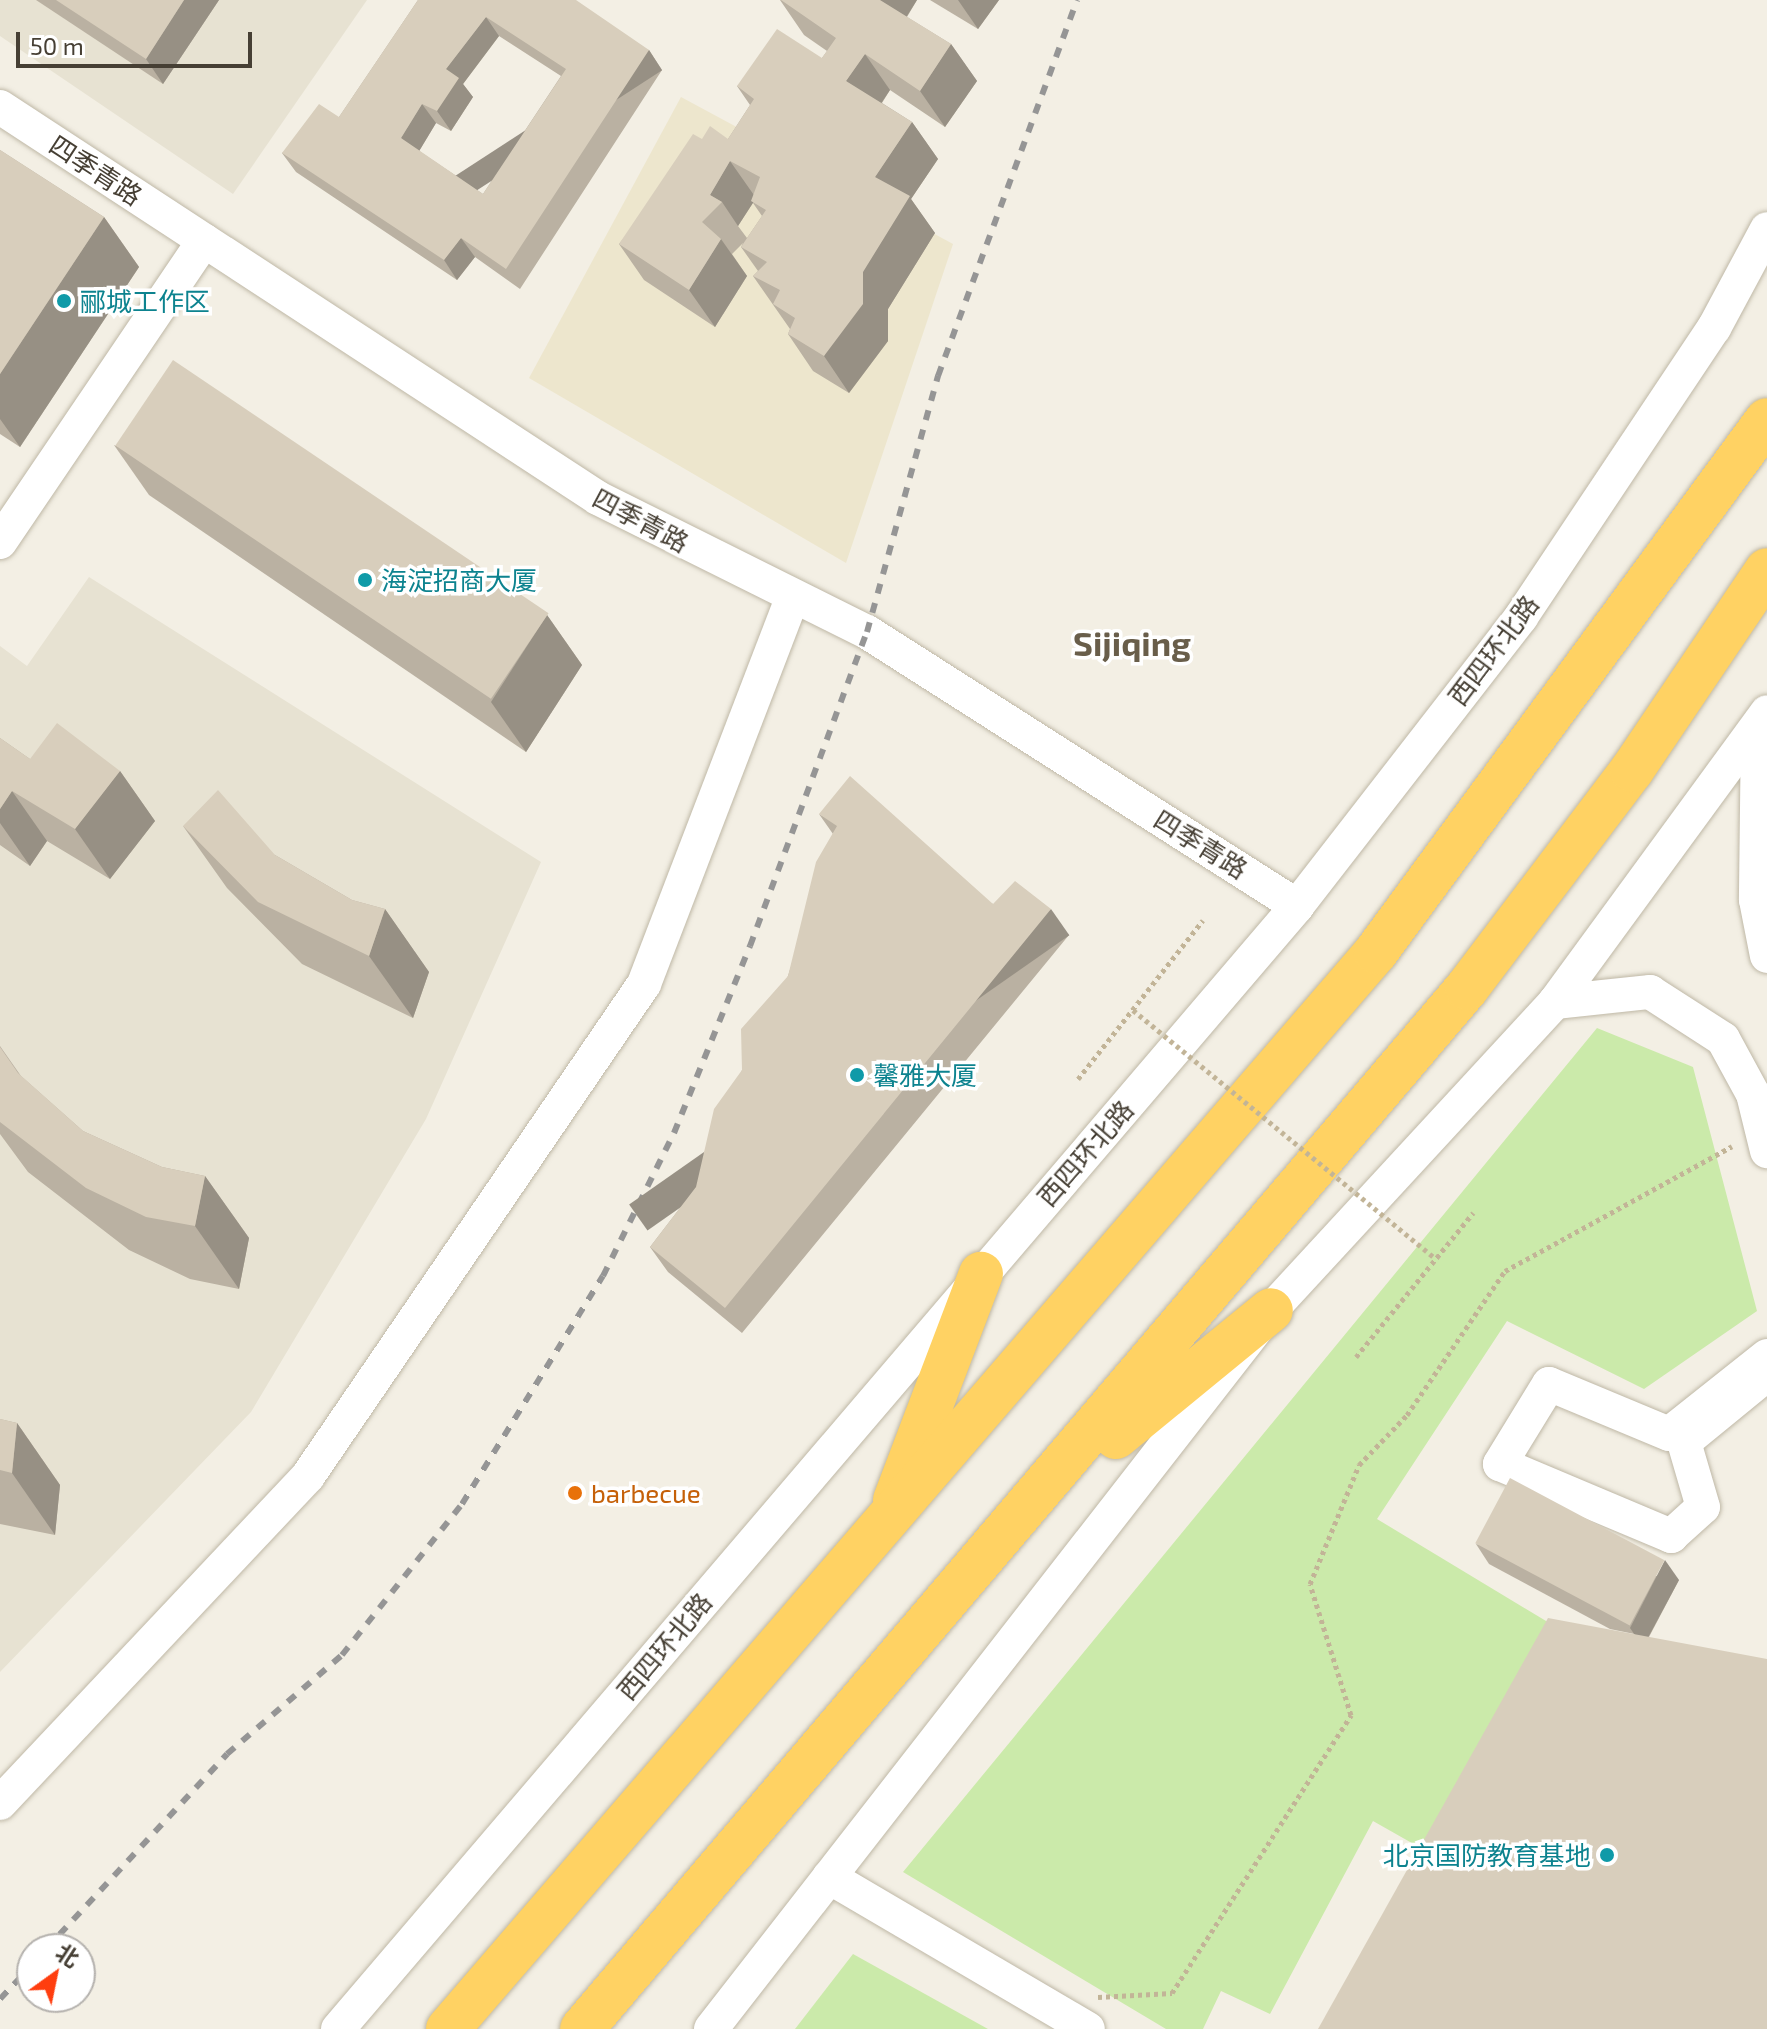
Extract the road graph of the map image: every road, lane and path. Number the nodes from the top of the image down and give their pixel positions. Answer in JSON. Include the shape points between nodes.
{"nodes":[{"id":1,"x":0,"y":107,"type":"edge"},
{"id":2,"x":1767,"y":229,"type":"edge"},
{"id":3,"x":204,"y":241,"type":"junction"},
{"id":4,"x":1767,"y":420,"type":"edge"},
{"id":5,"x":0,"y":542,"type":"edge"},
{"id":6,"x":1767,"y":570,"type":"edge"},
{"id":7,"x":792,"y":599,"type":"junction"},
{"id":8,"x":1762,"y":719,"type":"edge"},
{"id":9,"x":1297,"y":906,"type":"junction"},
{"id":10,"x":1203,"y":920,"type":"dead end"},
{"id":11,"x":1767,"y":956,"type":"edge"},
{"id":12,"x":1555,"y":1002,"type":"junction"},
{"id":13,"x":1133,"y":1010,"type":"junction"},
{"id":14,"x":1078,"y":1079,"type":"dead end"},
{"id":15,"x":1733,"y":1146,"type":"dead end"},
{"id":16,"x":1767,"y":1151,"type":"edge"},
{"id":17,"x":1473,"y":1213,"type":"dead end"},
{"id":18,"x":1436,"y":1259,"type":"junction"},
{"id":19,"x":981,"y":1274,"type":"junction"},
{"id":20,"x":1271,"y":1310,"type":"junction"},
{"id":21,"x":1767,"y":1356,"type":"edge"},
{"id":22,"x":1356,"y":1357,"type":"dead end"},
{"id":23,"x":1767,"y":1374,"type":"edge"},
{"id":24,"x":1031,"y":1507,"type":"junction"},
{"id":25,"x":884,"y":1530,"type":"junction"},
{"id":26,"x":0,"y":1803,"type":"edge"},
{"id":27,"x":829,"y":1877,"type":"junction"},
{"id":28,"x":1080,"y":2025,"type":"edge"},
{"id":29,"x":338,"y":2029,"type":"edge"},
{"id":30,"x":448,"y":2029,"type":"edge"},
{"id":31,"x":582,"y":2029,"type":"edge"},
{"id":32,"x":711,"y":2029,"type":"edge"}],
"edges":[{"from":1,"to":3,"type":"street","name":"四季青路"},
{"from":2,"to":9,"type":"street","name":"西四环北路","via":[[1714,328],[1521,617]]},
{"from":3,"to":5,"type":"street"},
{"from":3,"to":7,"type":"street","name":"四季青路","via":[[598,498]]},
{"from":4,"to":25,"type":"highway","via":[[1376,952]]},
{"from":6,"to":24,"type":"highway","via":[[1632,770],[1467,988]]},
{"from":7,"to":9,"type":"street","name":"四季青路","via":[[867,632]]},
{"from":7,"to":26,"type":"street","via":[[644,984],[308,1476]]},
{"from":8,"to":11,"type":"street","via":[[1756,900]]},
{"from":8,"to":12,"type":"street"},
{"from":9,"to":19,"type":"street","name":"西四环北路"},
{"from":10,"to":13,"type":"path"},
{"from":12,"to":16,"type":"street","via":[[1650,992],[1723,1039],[1753,1094]]},
{"from":12,"to":20,"type":"street"},
{"from":13,"to":14,"type":"path"},
{"from":13,"to":18,"type":"path","bridge":true},
{"from":15,"to":28,"type":"path","via":[[1505,1271],[1407,1415],[1359,1465],[1310,1584],[1351,1715],[1172,1993],[1091,1998]]},
{"from":17,"to":18,"type":"path"},
{"from":18,"to":22,"type":"path"},
{"from":19,"to":25,"type":"highway"},
{"from":19,"to":29,"type":"street","name":"西四环北路"},
{"from":20,"to":24,"type":"highway"},
{"from":20,"to":27,"type":"street"},
{"from":21,"to":23,"type":"street","via":[[1669,1434],[1549,1384],[1500,1464],[1671,1536],[1703,1507],[1684,1442]]},
{"from":24,"to":31,"type":"highway"},
{"from":25,"to":30,"type":"highway"},
{"from":27,"to":28,"type":"street"},
{"from":27,"to":32,"type":"street"}]}
